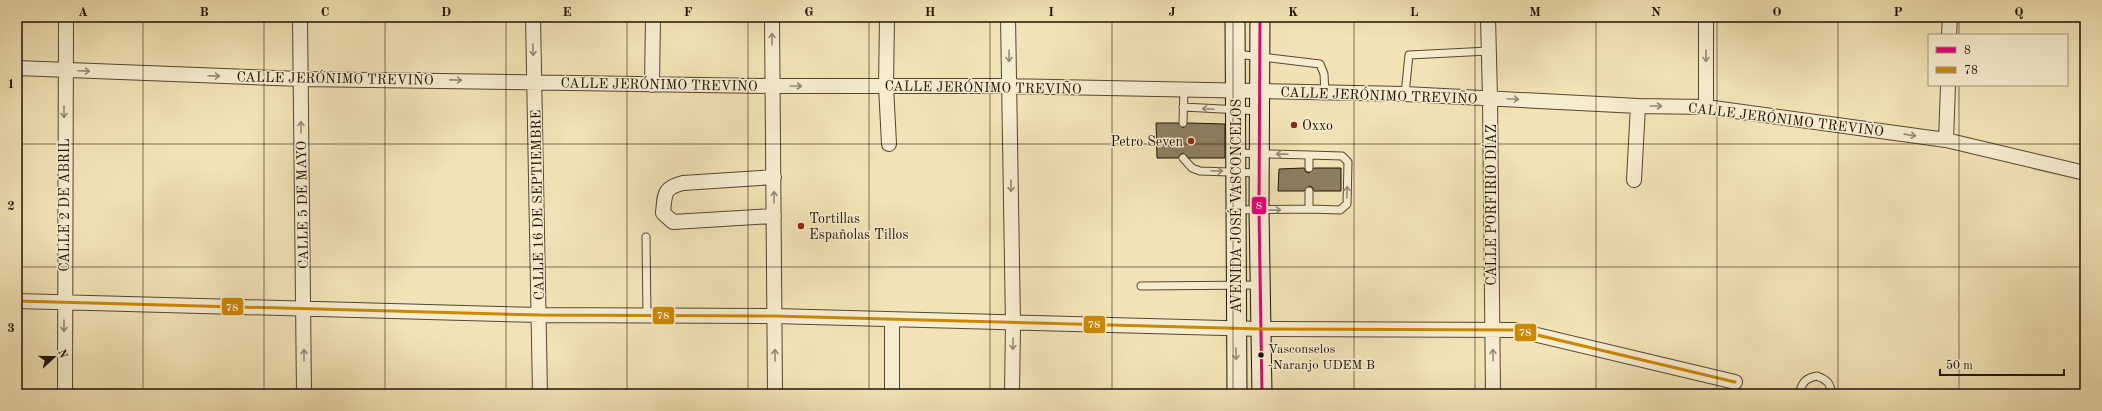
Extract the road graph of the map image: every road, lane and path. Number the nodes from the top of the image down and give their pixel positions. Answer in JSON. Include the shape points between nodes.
{"nodes":[{"id":1,"x":66,"y":17,"type":"edge"},
{"id":2,"x":300,"y":17,"type":"edge"},
{"id":3,"x":532,"y":17,"type":"edge"},
{"id":4,"x":653,"y":17,"type":"edge"},
{"id":5,"x":772,"y":17,"type":"edge"},
{"id":6,"x":887,"y":17,"type":"edge"},
{"id":7,"x":1008,"y":17,"type":"edge"},
{"id":8,"x":1235,"y":17,"type":"edge"},
{"id":9,"x":1260,"y":17,"type":"edge"},
{"id":10,"x":1488,"y":17,"type":"edge"},
{"id":11,"x":1706,"y":17,"type":"edge"},
{"id":12,"x":1950,"y":17,"type":"edge"},
{"id":13,"x":1949,"y":34,"type":"edge"},
{"id":14,"x":1489,"y":52,"type":"junction"},
{"id":15,"x":1235,"y":54,"type":"junction"},
{"id":16,"x":1260,"y":57,"type":"junction"},
{"id":17,"x":17,"y":68,"type":"edge"},
{"id":18,"x":64,"y":70,"type":"junction"},
{"id":19,"x":300,"y":79,"type":"junction"},
{"id":20,"x":534,"y":82,"type":"junction"},
{"id":21,"x":652,"y":85,"type":"junction"},
{"id":22,"x":772,"y":86,"type":"junction"},
{"id":23,"x":886,"y":86,"type":"junction"},
{"id":24,"x":1009,"y":86,"type":"junction"},
{"id":25,"x":1948,"y":86,"type":"edge"},
{"id":26,"x":1184,"y":90,"type":"junction"},
{"id":27,"x":1236,"y":91,"type":"junction"},
{"id":28,"x":1260,"y":92,"type":"junction"},
{"id":29,"x":1325,"y":94,"type":"junction"},
{"id":30,"x":1405,"y":94,"type":"junction"},
{"id":31,"x":1490,"y":98,"type":"junction"},
{"id":32,"x":1638,"y":106,"type":"junction"},
{"id":33,"x":1183,"y":107,"type":"junction"},
{"id":34,"x":1706,"y":107,"type":"junction"},
{"id":35,"x":1236,"y":110,"type":"junction"},
{"id":36,"x":1260,"y":111,"type":"junction"},
{"id":37,"x":1183,"y":124,"type":"dead end"},
{"id":38,"x":1946,"y":140,"type":"junction"},
{"id":39,"x":889,"y":144,"type":"dead end"},
{"id":40,"x":1259,"y":154,"type":"junction"},
{"id":41,"x":1309,"y":155,"type":"junction"},
{"id":42,"x":1184,"y":158,"type":"dead end"},
{"id":43,"x":1236,"y":163,"type":"junction"},
{"id":44,"x":1309,"y":168,"type":"dead end"},
{"id":45,"x":1259,"y":173,"type":"junction"},
{"id":46,"x":2085,"y":173,"type":"edge"},
{"id":47,"x":774,"y":177,"type":"junction"},
{"id":48,"x":1634,"y":180,"type":"dead end"},
{"id":49,"x":1309,"y":191,"type":"dead end"},
{"id":50,"x":1309,"y":209,"type":"junction"},
{"id":51,"x":1236,"y":210,"type":"junction"},
{"id":52,"x":1259,"y":210,"type":"junction"},
{"id":53,"x":774,"y":216,"type":"junction"},
{"id":54,"x":646,"y":237,"type":"dead end"},
{"id":55,"x":1237,"y":285,"type":"junction"},
{"id":56,"x":1260,"y":285,"type":"junction"},
{"id":57,"x":1141,"y":286,"type":"dead end"},
{"id":58,"x":17,"y":301,"type":"edge"},
{"id":59,"x":64,"y":302,"type":"junction"},
{"id":60,"x":304,"y":308,"type":"junction"},
{"id":61,"x":540,"y":315,"type":"junction"},
{"id":62,"x":647,"y":315,"type":"junction"},
{"id":63,"x":774,"y":316,"type":"junction"},
{"id":64,"x":892,"y":320,"type":"junction"},
{"id":65,"x":1013,"y":324,"type":"junction"},
{"id":66,"x":1236,"y":327,"type":"junction"},
{"id":67,"x":1261,"y":329,"type":"junction"},
{"id":68,"x":1492,"y":331,"type":"junction"},
{"id":69,"x":1735,"y":382,"type":"dead end"},
{"id":70,"x":64,"y":394,"type":"edge"},
{"id":71,"x":304,"y":394,"type":"edge"},
{"id":72,"x":540,"y":394,"type":"edge"},
{"id":73,"x":775,"y":394,"type":"edge"},
{"id":74,"x":892,"y":394,"type":"edge"},
{"id":75,"x":1012,"y":394,"type":"edge"},
{"id":76,"x":1237,"y":394,"type":"edge"},
{"id":77,"x":1262,"y":394,"type":"edge"},
{"id":78,"x":1493,"y":394,"type":"edge"},
{"id":79,"x":1800,"y":394,"type":"edge"},
{"id":80,"x":1831,"y":394,"type":"edge"}],
"edges":[{"from":1,"to":18,"type":"street","name":"CALLE 2 DE ABRIL"},
{"from":2,"to":19,"type":"street","name":"CALLE 5 DE MAYO"},
{"from":3,"to":20,"type":"street","name":"CALLE 16 DE SEPTIEMBRE","one_way":true},
{"from":4,"to":21,"type":"street"},
{"from":22,"to":5,"type":"street","one_way":true},
{"from":6,"to":23,"type":"street"},
{"from":7,"to":24,"type":"street","one_way":true},
{"from":8,"to":15,"type":"main road","name":"AVENIDA JOSÉ VASCONCELOS"},
{"from":9,"to":16,"type":"main road","name":"AVENIDA JOSÉ VASCONCELOS"},
{"from":10,"to":14,"type":"street","name":"CALLE PORFIRIO DÍAZ"},
{"from":11,"to":34,"type":"street","one_way":true},
{"from":12,"to":13,"type":"street"},
{"from":14,"to":30,"type":"lane","via":[[1409,55]]},
{"from":14,"to":31,"type":"street","name":"CALLE PORFIRIO DÍAZ"},
{"from":15,"to":16,"type":"lane"},
{"from":15,"to":27,"type":"main road","name":"AVENIDA JOSÉ VASCONCELOS"},
{"from":16,"to":28,"type":"main road","name":"AVENIDA JOSÉ VASCONCELOS"},
{"from":16,"to":29,"type":"lane","via":[[1320,64],[1324,74]]},
{"from":17,"to":18,"type":"street","name":"CALLE JERÓNIMO TREVIÑO"},
{"from":18,"to":19,"type":"street","name":"CALLE JERÓNIMO TREVIÑO","one_way":true},
{"from":18,"to":59,"type":"street","name":"CALLE 2 DE ABRIL","one_way":true},
{"from":19,"to":20,"type":"street","name":"CALLE JERÓNIMO TREVIÑO","one_way":true},
{"from":60,"to":19,"type":"street","name":"CALLE 5 DE MAYO","one_way":true},
{"from":20,"to":21,"type":"street","name":"CALLE JERÓNIMO TREVIÑO"},
{"from":20,"to":61,"type":"street","name":"CALLE 16 DE SEPTIEMBRE"},
{"from":21,"to":22,"type":"street","name":"CALLE JERÓNIMO TREVIÑO"},
{"from":22,"to":23,"type":"street","name":"CALLE JERÓNIMO TREVIÑO","one_way":true},
{"from":22,"to":47,"type":"street"},
{"from":23,"to":24,"type":"street","name":"CALLE JERÓNIMO TREVIÑO"},
{"from":23,"to":39,"type":"street"},
{"from":24,"to":26,"type":"street","name":"CALLE JERÓNIMO TREVIÑO"},
{"from":24,"to":65,"type":"street","one_way":true},
{"from":25,"to":38,"type":"street"},
{"from":26,"to":27,"type":"street","name":"CALLE JERÓNIMO TREVIÑO"},
{"from":26,"to":33,"type":"lane"},
{"from":27,"to":28,"type":"street","name":"CALLE JERÓNIMO TREVIÑO"},
{"from":27,"to":35,"type":"main road","name":"AVENIDA JOSÉ VASCONCELOS"},
{"from":28,"to":29,"type":"street","name":"CALLE JERÓNIMO TREVIÑO"},
{"from":28,"to":36,"type":"main road","name":"AVENIDA JOSÉ VASCONCELOS"},
{"from":29,"to":30,"type":"street","name":"CALLE JERÓNIMO TREVIÑO"},
{"from":30,"to":31,"type":"street","name":"CALLE JERÓNIMO TREVIÑO"},
{"from":31,"to":32,"type":"street","name":"CALLE JERÓNIMO TREVIÑO","one_way":true},
{"from":31,"to":68,"type":"street","name":"CALLE PORFIRIO DÍAZ"},
{"from":32,"to":34,"type":"street","name":"CALLE JERÓNIMO TREVIÑO","one_way":true},
{"from":32,"to":48,"type":"street"},
{"from":35,"to":33,"type":"lane","one_way":true},
{"from":33,"to":37,"type":"lane"},
{"from":34,"to":38,"type":"street","name":"CALLE JERÓNIMO TREVIÑO","one_way":true},
{"from":35,"to":36,"type":"lane"},
{"from":35,"to":43,"type":"main road","name":"AVENIDA JOSÉ VASCONCELOS"},
{"from":36,"to":40,"type":"main road","name":"AVENIDA JOSÉ VASCONCELOS"},
{"from":38,"to":46,"type":"street","name":"CALLE JERÓNIMO TREVIÑO"},
{"from":41,"to":40,"type":"lane","one_way":true},
{"from":40,"to":43,"type":"lane"},
{"from":40,"to":45,"type":"main road","name":"AVENIDA JOSÉ VASCONCELOS"},
{"from":41,"to":44,"type":"lane"},
{"from":50,"to":41,"type":"lane","one_way":true,"via":[[1344,208],[1347,204],[1348,162],[1342,156]]},
{"from":42,"to":43,"type":"lane","one_way":true,"via":[[1192,168],[1200,171]]},
{"from":43,"to":45,"type":"lane"},
{"from":43,"to":51,"type":"main road","name":"AVENIDA JOSÉ VASCONCELOS"},
{"from":45,"to":52,"type":"main road","name":"AVENIDA JOSÉ VASCONCELOS"},
{"from":53,"to":47,"type":"street","one_way":true},
{"from":47,"to":53,"type":"street","via":[[670,186],[665,193],[663,213],[673,222]]},
{"from":49,"to":50,"type":"lane"},
{"from":52,"to":50,"type":"lane","one_way":true},
{"from":51,"to":52,"type":"lane"},
{"from":51,"to":55,"type":"main road","name":"AVENIDA JOSÉ VASCONCELOS"},
{"from":52,"to":56,"type":"main road","name":"AVENIDA JOSÉ VASCONCELOS"},
{"from":53,"to":63,"type":"street"},
{"from":54,"to":62,"type":"lane"},
{"from":55,"to":56,"type":"lane"},
{"from":55,"to":57,"type":"lane"},
{"from":55,"to":66,"type":"main road","name":"AVENIDA JOSÉ VASCONCELOS"},
{"from":56,"to":67,"type":"main road","name":"AVENIDA JOSÉ VASCONCELOS"},
{"from":58,"to":59,"type":"street"},
{"from":59,"to":60,"type":"street"},
{"from":59,"to":70,"type":"street","name":"CALLE 2 DE ABRIL","one_way":true},
{"from":60,"to":61,"type":"street"},
{"from":71,"to":60,"type":"street","name":"CALLE 5 DE MAYO","one_way":true},
{"from":61,"to":62,"type":"street"},
{"from":61,"to":72,"type":"street","name":"CALLE 16 DE SEPTIEMBRE"},
{"from":62,"to":63,"type":"street"},
{"from":63,"to":64,"type":"street"},
{"from":73,"to":63,"type":"street","one_way":true},
{"from":64,"to":65,"type":"street"},
{"from":64,"to":74,"type":"street"},
{"from":65,"to":66,"type":"street"},
{"from":65,"to":75,"type":"street","one_way":true},
{"from":66,"to":67,"type":"street"},
{"from":66,"to":76,"type":"main road","name":"AVENIDA JOSÉ VASCONCELOS","one_way":true},
{"from":67,"to":68,"type":"street"},
{"from":67,"to":77,"type":"main road","name":"AVENIDA JOSÉ VASCONCELOS"},
{"from":68,"to":69,"type":"street","via":[[1516,330]]},
{"from":78,"to":68,"type":"street","name":"CALLE PORFIRIO DÍAZ","one_way":true},
{"from":79,"to":80,"type":"lane","via":[[1802,383],[1817,376],[1831,386]]}]}
